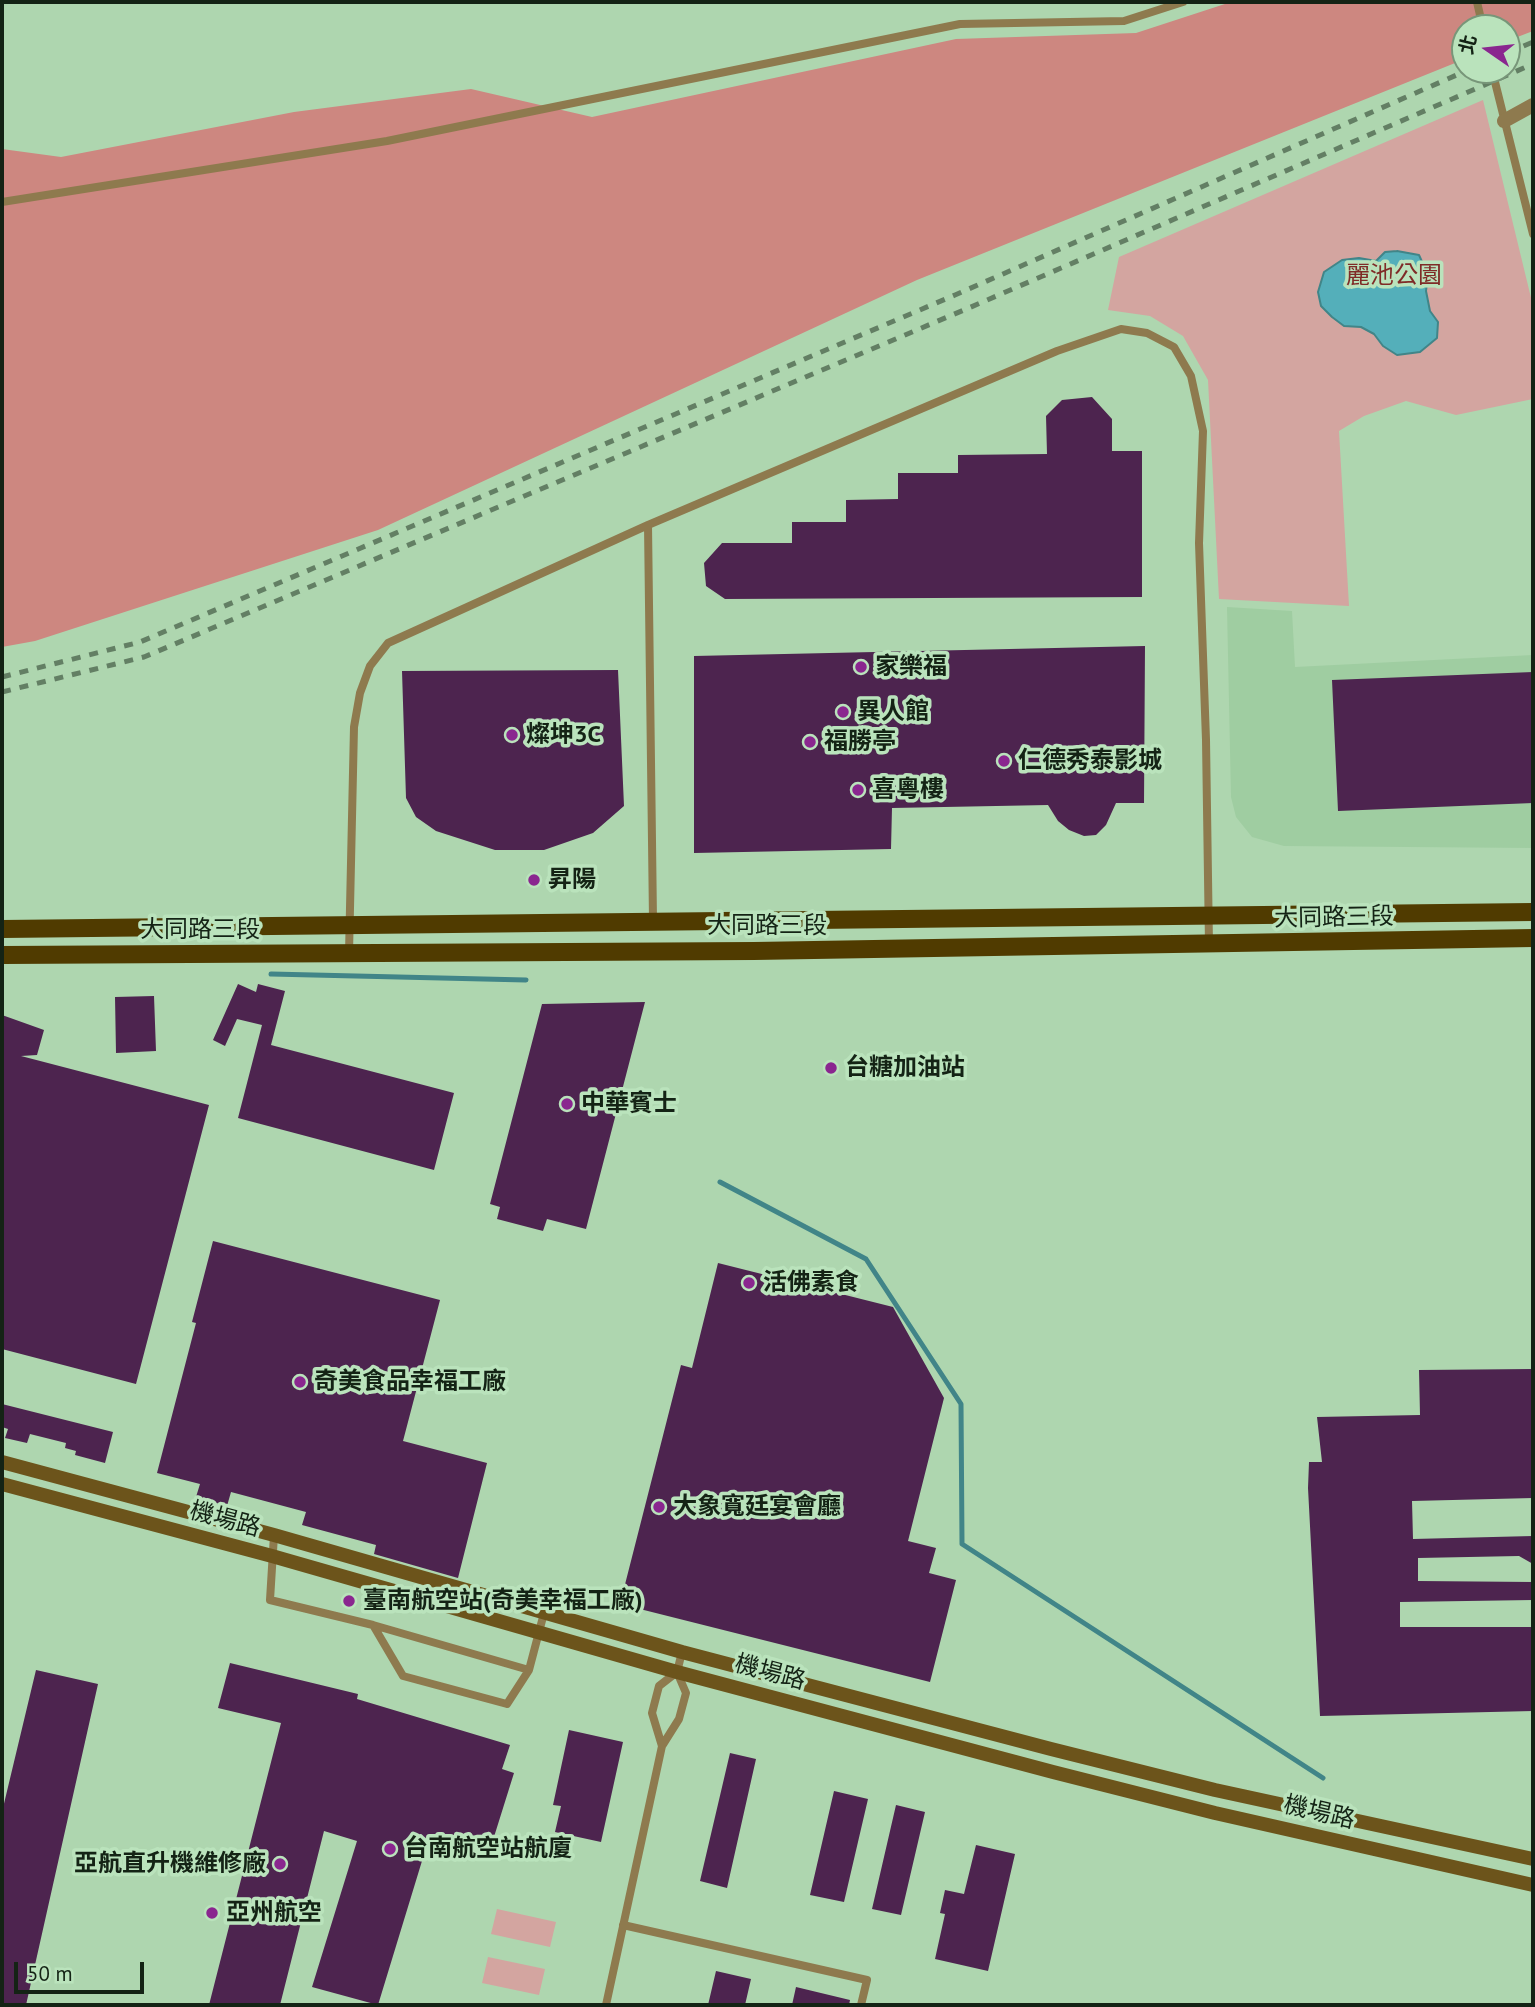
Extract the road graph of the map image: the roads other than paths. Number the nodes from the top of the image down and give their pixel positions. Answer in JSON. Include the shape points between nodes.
{"nodes":[{"id":1,"x":1183,"y":2,"type":"edge"},
{"id":2,"x":1495,"y":84,"type":"edge"},
{"id":3,"x":1533,"y":105,"type":"edge"},
{"id":4,"x":1504,"y":121,"type":"junction"},
{"id":5,"x":2,"y":202,"type":"edge"},
{"id":6,"x":1533,"y":234,"type":"edge"},
{"id":7,"x":648,"y":525,"type":"junction"},
{"id":8,"x":1533,"y":912,"type":"edge"},
{"id":9,"x":1209,"y":915,"type":"junction"},
{"id":10,"x":653,"y":920,"type":"junction"},
{"id":11,"x":349,"y":923,"type":"junction"},
{"id":12,"x":2,"y":929,"type":"edge"},
{"id":13,"x":1533,"y":938,"type":"edge"},
{"id":14,"x":1209,"y":945,"type":"junction"},
{"id":15,"x":349,"y":953,"type":"junction"},
{"id":16,"x":2,"y":955,"type":"edge"},
{"id":17,"x":2,"y":1462,"type":"edge"},
{"id":18,"x":2,"y":1484,"type":"edge"},
{"id":19,"x":274,"y":1535,"type":"junction"},
{"id":20,"x":272,"y":1556,"type":"junction"},
{"id":21,"x":544,"y":1614,"type":"junction"},
{"id":22,"x":373,"y":1625,"type":"junction"},
{"id":23,"x":538,"y":1634,"type":"junction"},
{"id":24,"x":682,"y":1653,"type":"junction"},
{"id":25,"x":529,"y":1670,"type":"junction"},
{"id":26,"x":677,"y":1672,"type":"junction"},
{"id":27,"x":662,"y":1746,"type":"junction"},
{"id":28,"x":1533,"y":1859,"type":"edge"},
{"id":29,"x":1533,"y":1885,"type":"edge"},
{"id":30,"x":623,"y":1925,"type":"junction"},
{"id":31,"x":606,"y":2005,"type":"edge"},
{"id":32,"x":861,"y":2005,"type":"edge"}],
"edges":[{"from":1,"to":5,"type":"lane","via":[[1124,21],[960,24],[387,141]]},
{"from":2,"to":4,"type":"lane"},
{"from":3,"to":4,"type":"street"},
{"from":4,"to":6,"type":"lane"},
{"from":7,"to":9,"type":"lane","via":[[1057,351],[1121,329],[1147,333],[1174,347],[1191,376],[1203,431],[1199,543]]},
{"from":7,"to":10,"type":"lane"},
{"from":7,"to":11,"type":"lane","via":[[412,630],[388,643],[370,666],[354,727]]},
{"from":8,"to":9,"type":"main road","name":"大同路三段"},
{"from":9,"to":10,"type":"main road","name":"大同路三段"},
{"from":9,"to":14,"type":"lane"},
{"from":10,"to":11,"type":"main road","name":"大同路三段"},
{"from":11,"to":12,"type":"main road","name":"大同路三段"},
{"from":11,"to":15,"type":"lane"},
{"from":13,"to":14,"type":"main road","name":"大同路三段"},
{"from":14,"to":15,"type":"main road","name":"大同路三段"},
{"from":15,"to":16,"type":"main road","name":"大同路三段"},
{"from":17,"to":19,"type":"street","name":"機場路"},
{"from":18,"to":20,"type":"street","name":"機場路"},
{"from":19,"to":20,"type":"lane"},
{"from":19,"to":21,"type":"street","name":"機場路"},
{"from":20,"to":22,"type":"lane","via":[[270,1600]]},
{"from":20,"to":23,"type":"street","name":"機場路"},
{"from":21,"to":23,"type":"lane"},
{"from":21,"to":24,"type":"street","name":"機場路"},
{"from":22,"to":25,"type":"lane"},
{"from":22,"to":25,"type":"lane","via":[[403,1676],[507,1704]]},
{"from":23,"to":25,"type":"lane"},
{"from":23,"to":26,"type":"street","name":"機場路"},
{"from":24,"to":26,"type":"lane"},
{"from":24,"to":28,"type":"street","name":"機場路","via":[[1215,1790]]},
{"from":26,"to":27,"type":"lane","via":[[687,1693],[679,1719]]},
{"from":26,"to":27,"type":"lane","via":[[659,1686],[652,1713]]},
{"from":26,"to":29,"type":"street","name":"機場路","via":[[1215,1813]]},
{"from":27,"to":30,"type":"lane"},
{"from":30,"to":31,"type":"lane"},
{"from":30,"to":32,"type":"lane","via":[[867,1980]]}]}
